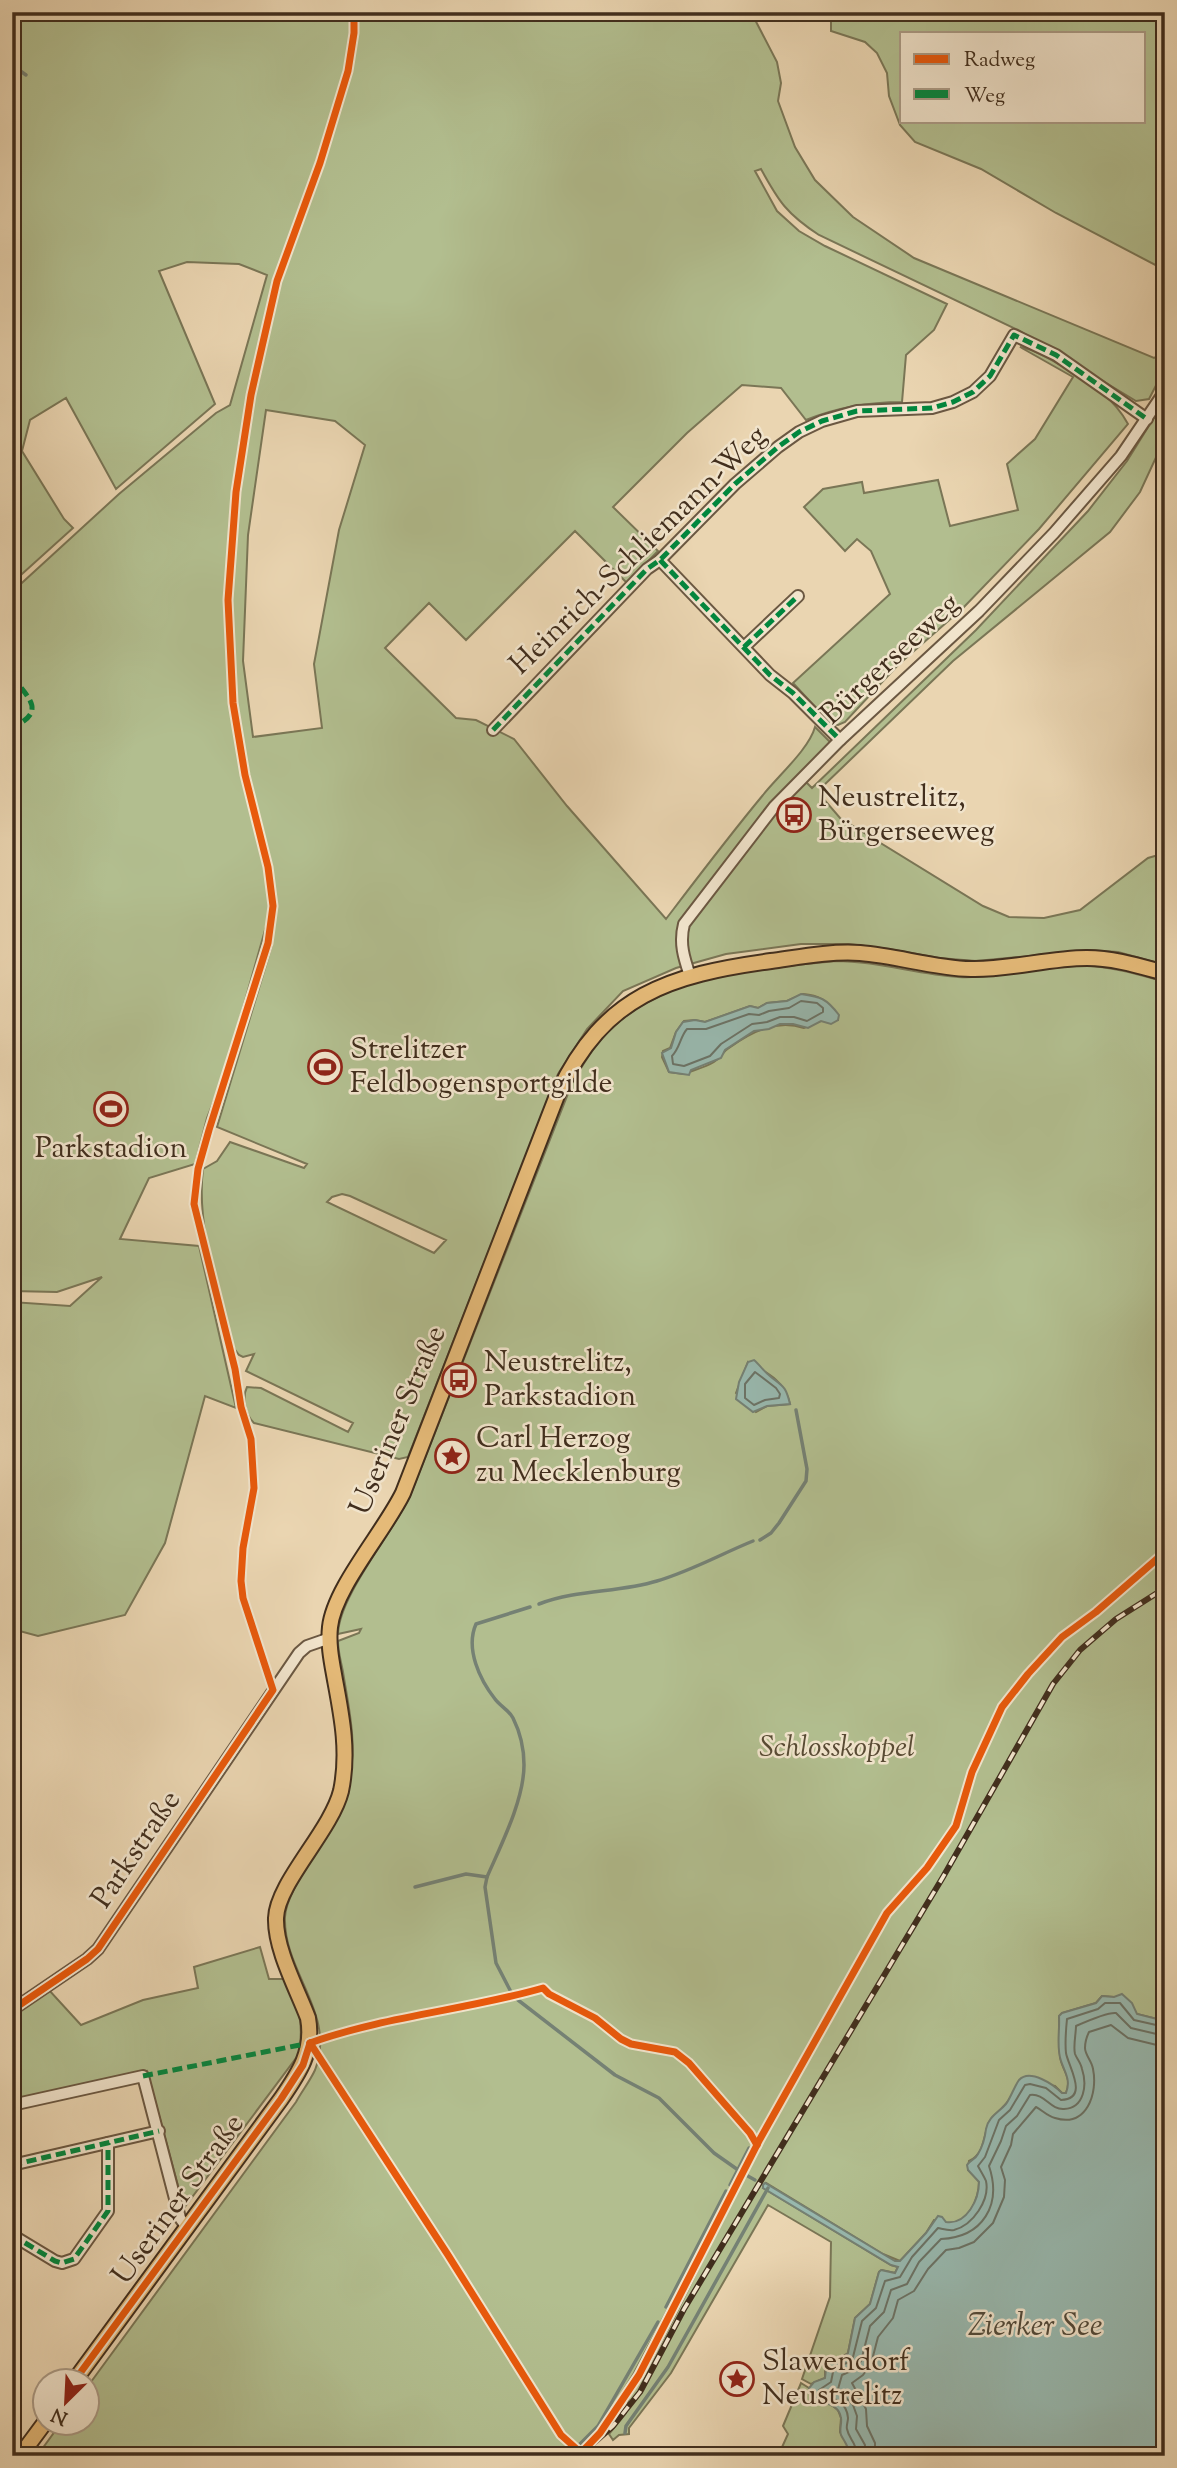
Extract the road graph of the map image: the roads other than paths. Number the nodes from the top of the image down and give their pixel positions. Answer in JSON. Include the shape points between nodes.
{"nodes":[{"id":1,"x":1165,"y":391,"type":"edge"},
{"id":2,"x":1147,"y":419,"type":"junction"},
{"id":3,"x":660,"y":560,"type":"junction"},
{"id":4,"x":798,"y":596,"type":"dead end"},
{"id":5,"x":744,"y":647,"type":"junction"},
{"id":6,"x":493,"y":730,"type":"dead end"},
{"id":7,"x":840,"y":740,"type":"junction"},
{"id":8,"x":1165,"y":974,"type":"edge"},
{"id":9,"x":690,"y":976,"type":"junction"},
{"id":10,"x":330,"y":1638,"type":"junction"},
{"id":11,"x":12,"y":2010,"type":"edge"},
{"id":12,"x":12,"y":2105,"type":"edge"},
{"id":13,"x":159,"y":2131,"type":"junction"},
{"id":14,"x":108,"y":2143,"type":"junction"},
{"id":15,"x":12,"y":2165,"type":"edge"},
{"id":16,"x":187,"y":2228,"type":"junction"},
{"id":17,"x":12,"y":2235,"type":"edge"},
{"id":18,"x":86,"y":2366,"type":"edge"},
{"id":19,"x":35,"y":2436,"type":"edge"},
{"id":20,"x":20,"y":2456,"type":"edge"}],
"edges":[{"from":1,"to":2,"type":"street","name":"Bürgerseeweg"},
{"from":2,"to":3,"type":"street","name":"Heinrich-Schliemann-Weg","via":[[1056,355],[1014,335],[990,376],[953,402],[932,408],[858,411],[799,432],[727,491]]},
{"from":2,"to":7,"type":"street","name":"Bürgerseeweg","via":[[1031,559]]},
{"from":3,"to":5,"type":"street"},
{"from":3,"to":6,"type":"street","name":"Heinrich-Schliemann-Weg"},
{"from":4,"to":5,"type":"street"},
{"from":5,"to":7,"type":"street"},
{"from":7,"to":9,"type":"street","name":"Bürgerseeweg","via":[[775,807],[690,914],[681,936]]},
{"from":8,"to":9,"type":"main road","name":"Useriner Straße","via":[[1090,958],[966,969],[849,953]]},
{"from":9,"to":10,"type":"main road","name":"Useriner Straße","via":[[620,1010],[593,1035],[565,1077],[402,1493],[337,1602]]},
{"from":10,"to":11,"type":"street","name":"Parkstraße","via":[[299,1653],[98,1949]]},
{"from":10,"to":16,"type":"main road","name":"Useriner Straße","via":[[344,1727],[341,1791],[276,1914],[281,1945],[311,2031],[307,2054],[287,2091]]},
{"from":12,"to":13,"type":"street","via":[[143,2076]]},
{"from":13,"to":14,"type":"street"},
{"from":13,"to":16,"type":"street","via":[[180,2218]]},
{"from":14,"to":15,"type":"street"},
{"from":14,"to":17,"type":"street","via":[[108,2211],[74,2259],[55,2261]]},
{"from":16,"to":18,"type":"main road","name":"Useriner Straße"},
{"from":19,"to":20,"type":"main road"}]}
